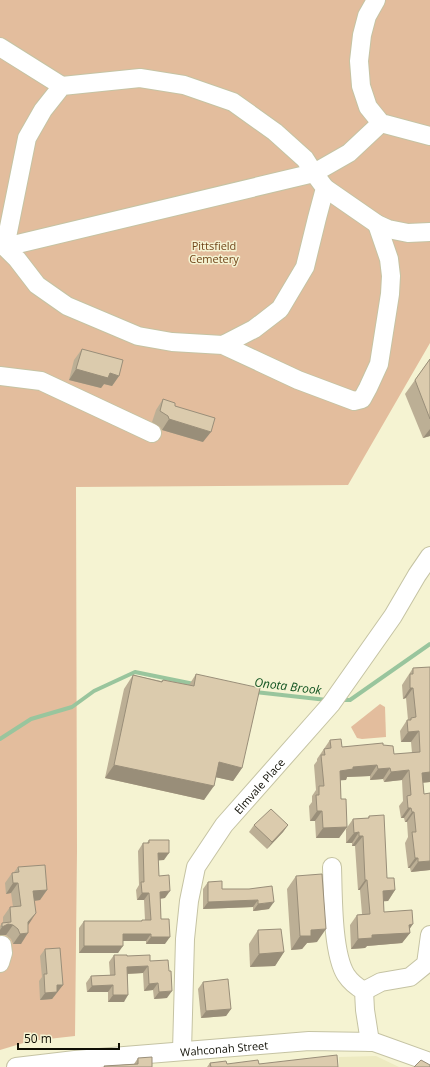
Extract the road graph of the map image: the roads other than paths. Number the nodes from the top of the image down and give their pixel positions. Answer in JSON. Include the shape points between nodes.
{"nodes":[{"id":1,"x":376,"y":0,"type":"edge"},
{"id":2,"x":0,"y":47,"type":"edge"},
{"id":3,"x":62,"y":86,"type":"junction"},
{"id":4,"x":381,"y":123,"type":"junction"},
{"id":5,"x":430,"y":136,"type":"edge"},
{"id":6,"x":314,"y":173,"type":"junction"},
{"id":7,"x":325,"y":188,"type":"junction"},
{"id":8,"x":377,"y":224,"type":"junction"},
{"id":9,"x":430,"y":232,"type":"edge"},
{"id":10,"x":2,"y":249,"type":"edge"},
{"id":11,"x":223,"y":345,"type":"junction"},
{"id":12,"x":0,"y":376,"type":"edge"},
{"id":13,"x":152,"y":433,"type":"dead end"},
{"id":14,"x":430,"y":556,"type":"edge"},
{"id":15,"x":332,"y":867,"type":"dead end"},
{"id":16,"x":430,"y":935,"type":"edge"},
{"id":17,"x":2,"y":945,"type":"dead end"},
{"id":18,"x":0,"y":963,"type":"edge"},
{"id":19,"x":364,"y":991,"type":"junction"},
{"id":20,"x":370,"y":1042,"type":"junction"},
{"id":21,"x":182,"y":1051,"type":"junction"},
{"id":22,"x":430,"y":1062,"type":"edge"},
{"id":23,"x":16,"y":1067,"type":"edge"}],
"edges":[{"from":1,"to":4,"type":"street","via":[[367,16],[362,34],[360,86],[368,107]]},
{"from":2,"to":3,"type":"street"},
{"from":3,"to":6,"type":"street","via":[[140,78],[184,85],[233,102],[275,132],[305,159]]},
{"from":3,"to":10,"type":"street","via":[[43,110],[27,138]]},
{"from":4,"to":5,"type":"street"},
{"from":4,"to":6,"type":"street","via":[[349,153]]},
{"from":6,"to":7,"type":"street"},
{"from":6,"to":10,"type":"street"},
{"from":7,"to":8,"type":"street"},
{"from":7,"to":11,"type":"street","via":[[305,267],[280,309],[254,329]]},
{"from":8,"to":9,"type":"street","via":[[408,233]]},
{"from":8,"to":11,"type":"street","via":[[389,259],[390,294],[379,364],[362,399],[354,401],[298,380]]},
{"from":10,"to":11,"type":"street","via":[[17,259],[37,286],[67,306],[138,336],[172,342]]},
{"from":12,"to":13,"type":"street","via":[[40,382]]},
{"from":14,"to":21,"type":"street","name":"Elmvale Place","via":[[393,616],[334,700],[224,825],[196,867],[188,900],[185,939]]},
{"from":15,"to":19,"type":"street","via":[[338,955],[346,974]]},
{"from":16,"to":19,"type":"street","via":[[426,964],[410,977],[381,982]]},
{"from":17,"to":18,"type":"street"},
{"from":19,"to":20,"type":"street"},
{"from":20,"to":21,"type":"street","name":"Wahconah Street","via":[[309,1041]]},
{"from":20,"to":22,"type":"street","name":"Wahconah Street"},
{"from":21,"to":23,"type":"street","name":"Wahconah Street"}]}
